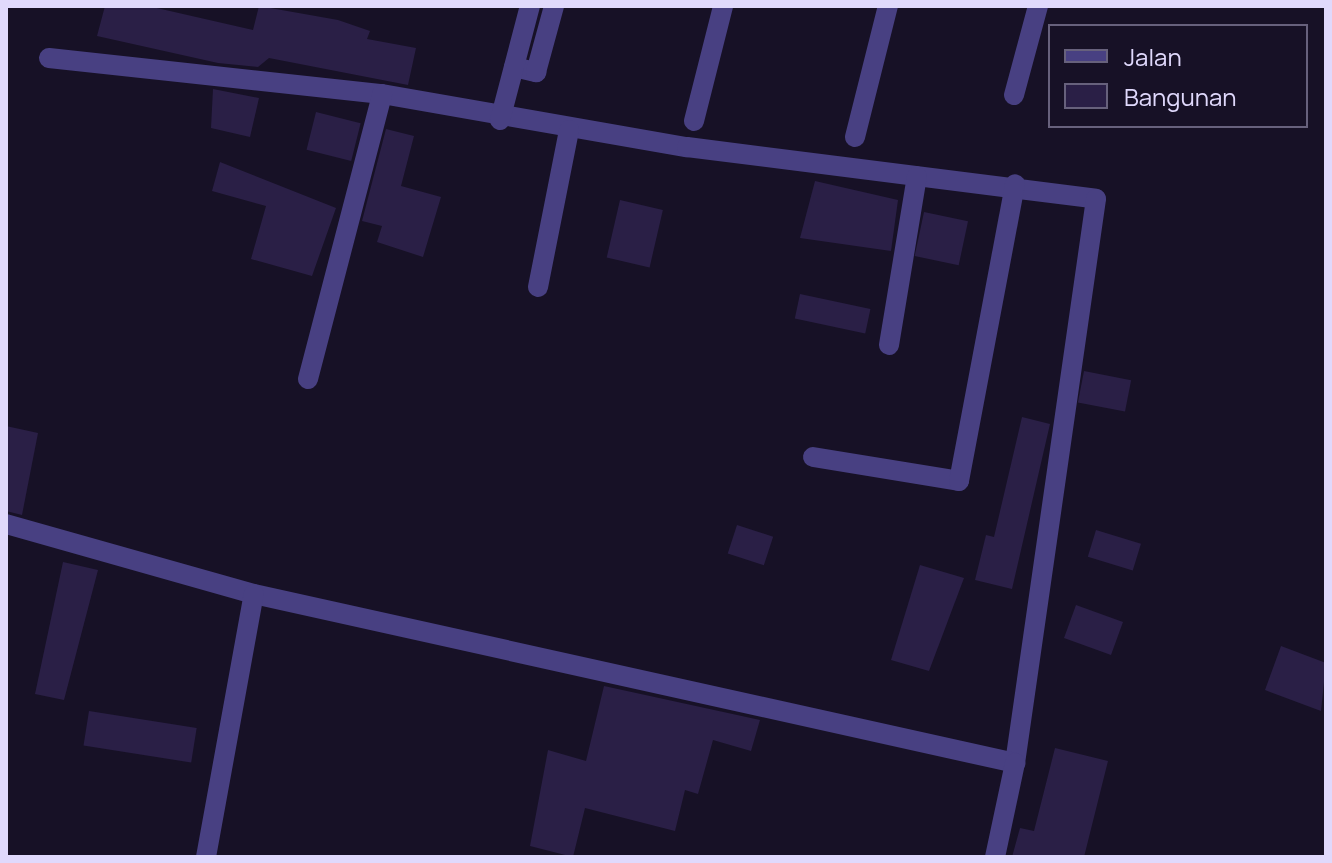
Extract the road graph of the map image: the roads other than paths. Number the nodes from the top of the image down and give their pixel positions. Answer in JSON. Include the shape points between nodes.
{"nodes":[{"id":1,"x":530,"y":6,"type":"edge"},
{"id":2,"x":554,"y":6,"type":"edge"},
{"id":3,"x":723,"y":6,"type":"edge"},
{"id":4,"x":888,"y":6,"type":"edge"},
{"id":5,"x":1038,"y":6,"type":"edge"},
{"id":6,"x":49,"y":58,"type":"dead end"},
{"id":7,"x":514,"y":67,"type":"junction"},
{"id":8,"x":382,"y":94,"type":"junction"},
{"id":9,"x":1014,"y":95,"type":"dead end"},
{"id":10,"x":500,"y":120,"type":"junction"},
{"id":11,"x":694,"y":121,"type":"dead end"},
{"id":12,"x":569,"y":130,"type":"junction"},
{"id":13,"x":855,"y":137,"type":"dead end"},
{"id":14,"x":917,"y":176,"type":"junction"},
{"id":15,"x":1015,"y":184,"type":"junction"},
{"id":16,"x":538,"y":287,"type":"dead end"},
{"id":17,"x":889,"y":345,"type":"dead end"},
{"id":18,"x":308,"y":379,"type":"dead end"},
{"id":19,"x":813,"y":457,"type":"dead end"},
{"id":20,"x":6,"y":524,"type":"edge"},
{"id":21,"x":254,"y":594,"type":"junction"},
{"id":22,"x":1015,"y":763,"type":"junction"},
{"id":23,"x":206,"y":857,"type":"edge"},
{"id":24,"x":995,"y":857,"type":"edge"}],
"edges":[{"from":1,"to":7,"type":"street"},
{"from":2,"to":7,"type":"street","via":[[536,72]]},
{"from":3,"to":11,"type":"street"},
{"from":4,"to":13,"type":"street"},
{"from":5,"to":9,"type":"street"},
{"from":6,"to":8,"type":"street"},
{"from":7,"to":10,"type":"street"},
{"from":8,"to":10,"type":"street"},
{"from":8,"to":18,"type":"street"},
{"from":10,"to":12,"type":"street"},
{"from":12,"to":14,"type":"street"},
{"from":12,"to":16,"type":"street"},
{"from":14,"to":15,"type":"street"},
{"from":14,"to":17,"type":"street"},
{"from":15,"to":19,"type":"street","via":[[959,481]]},
{"from":15,"to":22,"type":"street","via":[[1100,205]]},
{"from":20,"to":21,"type":"street"},
{"from":21,"to":22,"type":"street"},
{"from":21,"to":23,"type":"street"},
{"from":22,"to":24,"type":"street"}]}
